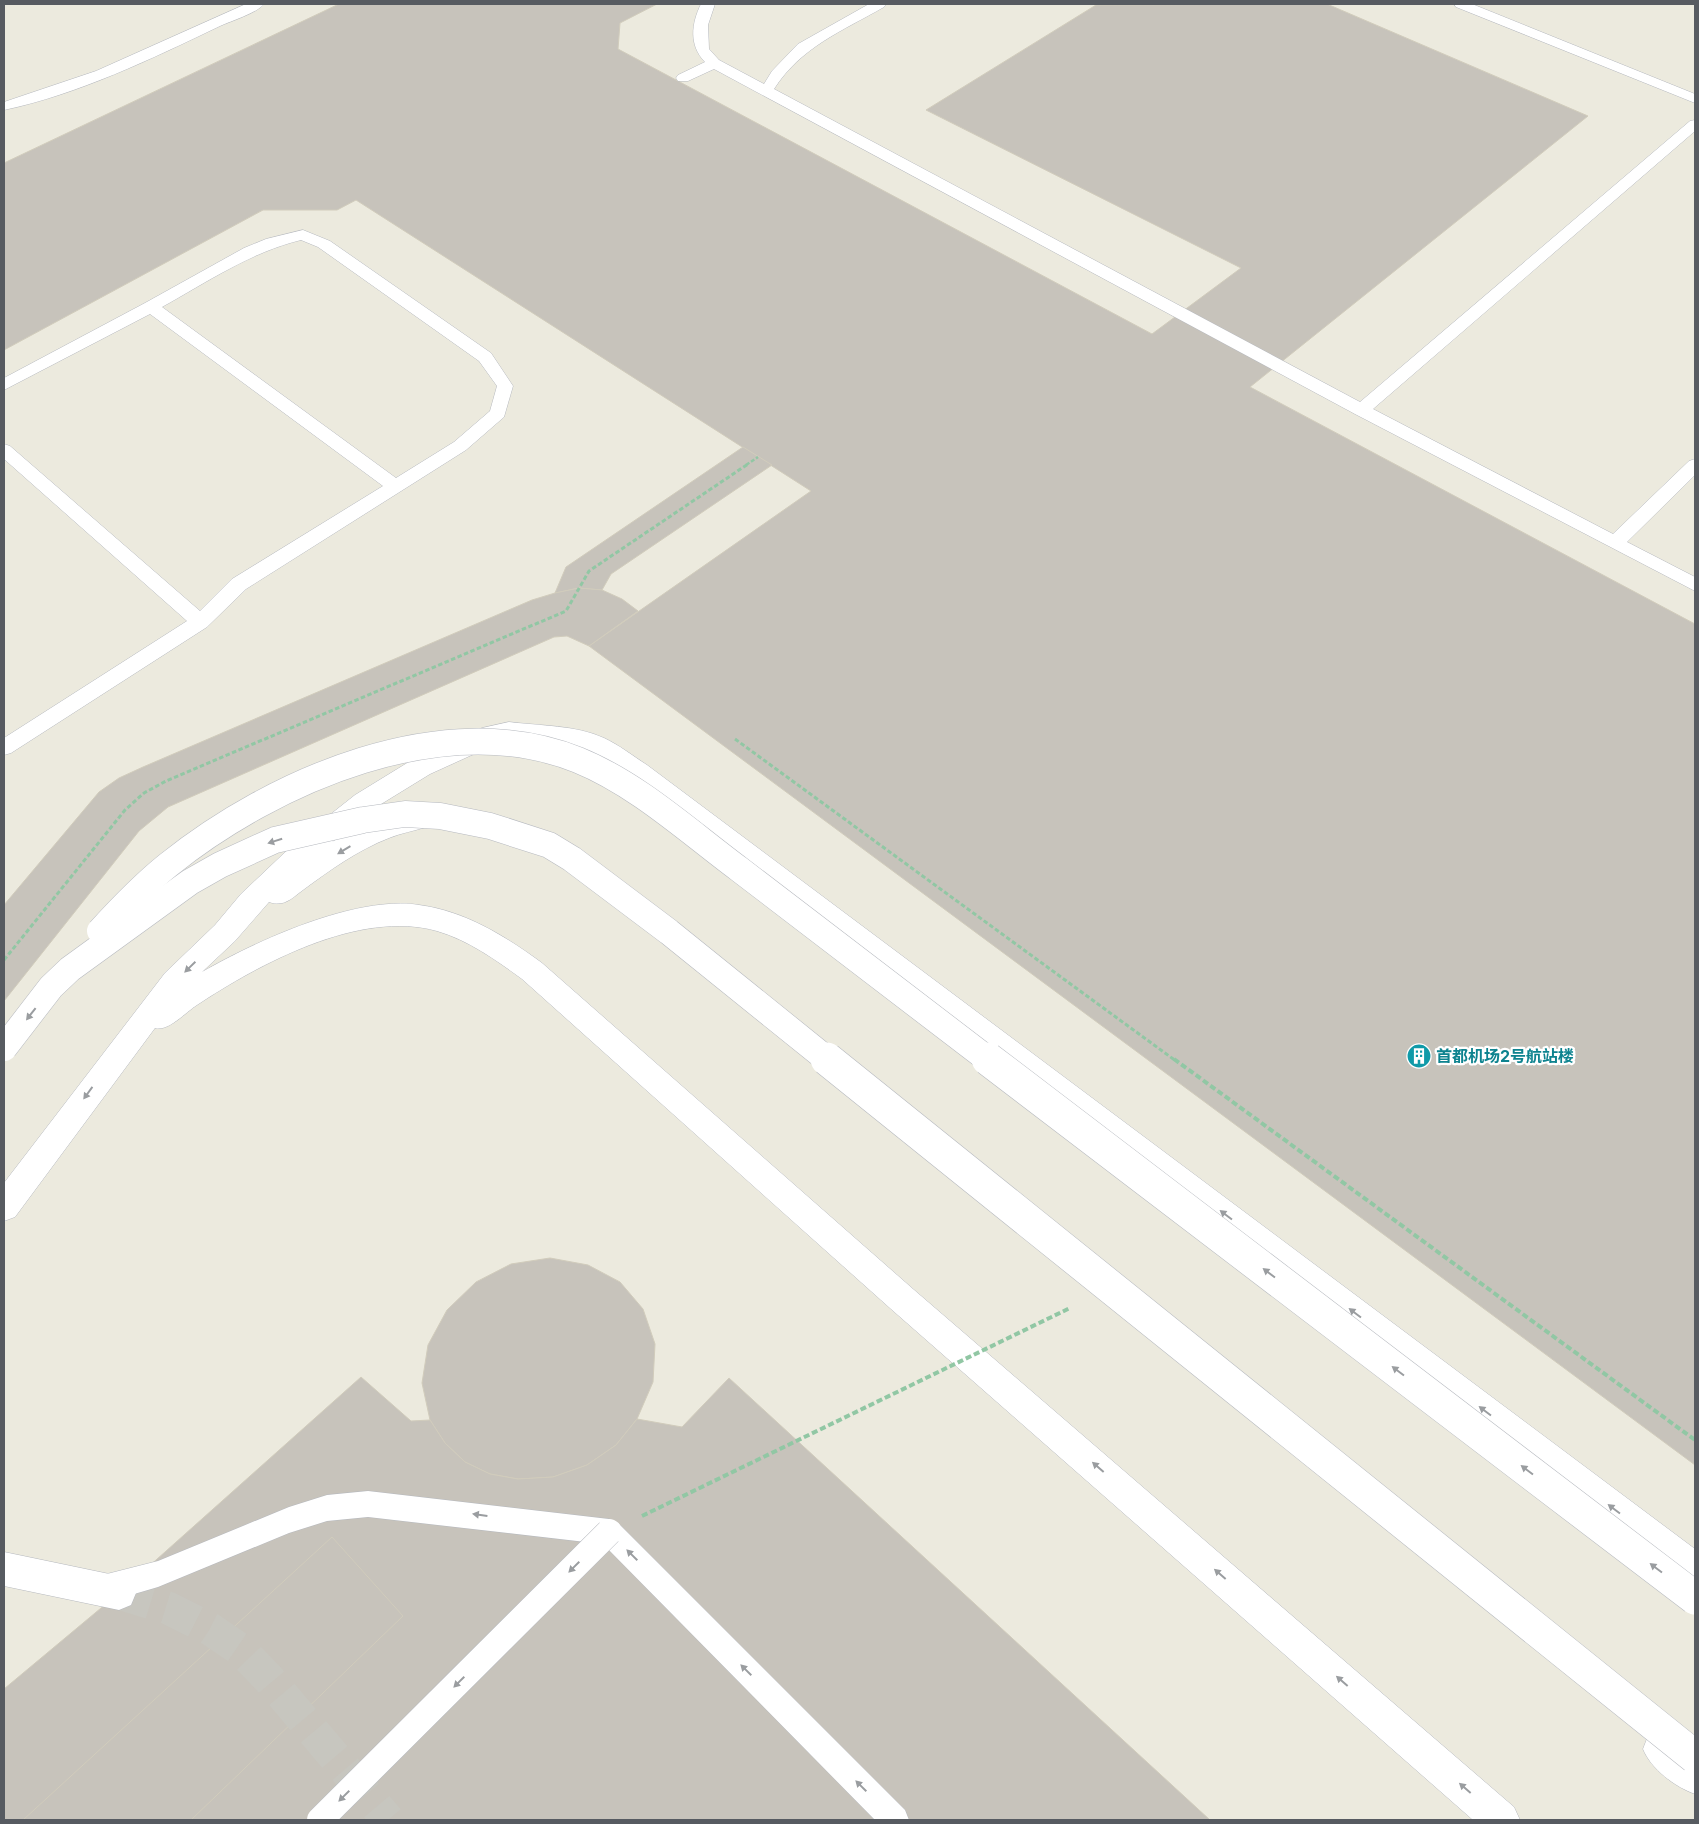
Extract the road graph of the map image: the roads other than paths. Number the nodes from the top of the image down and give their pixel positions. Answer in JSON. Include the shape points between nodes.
{"nodes":[{"id":1,"x":257,"y":4,"type":"edge"},
{"id":2,"x":708,"y":4,"type":"edge"},
{"id":3,"x":879,"y":4,"type":"edge"},
{"id":4,"x":1461,"y":4,"type":"edge"},
{"id":5,"x":714,"y":63,"type":"junction"},
{"id":6,"x":682,"y":78,"type":"dead end"},
{"id":7,"x":766,"y":91,"type":"junction"},
{"id":8,"x":1695,"y":99,"type":"edge"},
{"id":9,"x":4,"y":106,"type":"edge"},
{"id":10,"x":1695,"y":124,"type":"edge"},
{"id":11,"x":151,"y":307,"type":"junction"},
{"id":12,"x":4,"y":385,"type":"edge"},
{"id":13,"x":1361,"y":410,"type":"junction"},
{"id":14,"x":4,"y":450,"type":"edge"},
{"id":15,"x":1695,"y":465,"type":"edge"},
{"id":16,"x":396,"y":486,"type":"junction"},
{"id":17,"x":1616,"y":542,"type":"junction"},
{"id":18,"x":1695,"y":585,"type":"edge"},
{"id":19,"x":200,"y":622,"type":"junction"},
{"id":20,"x":4,"y":748,"type":"edge"},
{"id":21,"x":225,"y":933,"type":"junction"},
{"id":22,"x":52,"y":987,"type":"junction"},
{"id":23,"x":4,"y":1048,"type":"edge"},
{"id":24,"x":119,"y":1052,"type":"junction"},
{"id":25,"x":4,"y":1207,"type":"edge"},
{"id":26,"x":609,"y":1532,"type":"junction"},
{"id":27,"x":4,"y":1569,"type":"edge"},
{"id":28,"x":1695,"y":1570,"type":"edge"},
{"id":29,"x":119,"y":1593,"type":"tunnel mouth"},
{"id":30,"x":1695,"y":1598,"type":"edge"},
{"id":31,"x":1695,"y":1757,"type":"edge"},
{"id":32,"x":1695,"y":1776,"type":"edge"},
{"id":33,"x":320,"y":1820,"type":"edge"},
{"id":34,"x":895,"y":1820,"type":"edge"},
{"id":35,"x":1501,"y":1820,"type":"edge"}],
"edges":[{"from":1,"to":9,"type":"lane","via":[[87,82]]},
{"from":2,"to":5,"type":"lane","via":[[700,39],[702,49]]},
{"from":3,"to":7,"type":"lane","via":[[803,46]]},
{"from":4,"to":8,"type":"lane"},
{"from":5,"to":6,"type":"lane"},
{"from":5,"to":7,"type":"lane"},
{"from":7,"to":13,"type":"lane"},
{"from":10,"to":13,"type":"lane"},
{"from":11,"to":12,"type":"lane"},
{"from":11,"to":16,"type":"lane"},
{"from":11,"to":16,"type":"lane","via":[[250,251],[303,235],[324,244],[485,357],[504,386],[498,413],[460,446]]},
{"from":13,"to":17,"type":"lane"},
{"from":14,"to":19,"type":"lane"},
{"from":15,"to":17,"type":"lane"},
{"from":16,"to":19,"type":"lane","via":[[239,584]]},
{"from":17,"to":18,"type":"lane"},
{"from":19,"to":20,"type":"lane"},
{"from":21,"to":24,"type":"street","one_way":true,"via":[[175,981]]},
{"from":28,"to":21,"type":"street","one_way":true,"via":[[682,805],[595,745],[575,739],[509,732],[491,735],[421,767],[364,802],[307,847],[251,902]]},
{"from":32,"to":21,"type":"street","one_way":true,"via":[[1195,1366],[532,836],[502,824],[468,818],[408,821],[369,836],[338,853]]},
{"from":22,"to":23,"type":"street","one_way":true,"bridge":true},
{"from":30,"to":22,"type":"street","one_way":true,"bridge":true,"via":[[678,823],[609,775],[566,755],[492,741],[437,743],[386,754],[299,786],[240,815],[176,859],[118,912]]},
{"from":31,"to":22,"type":"street","one_way":true,"bridge":true,"via":[[669,932],[549,845],[508,831],[440,816],[405,814],[275,840],[220,864],[190,882],[70,969]]},
{"from":24,"to":25,"type":"street","one_way":true},
{"from":35,"to":24,"type":"street","one_way":true,"via":[[539,977],[490,942],[444,922],[419,916],[370,918],[316,932],[266,951],[206,984],[150,1024]]},
{"from":26,"to":27,"type":"lane","one_way":true,"via":[[368,1504],[327,1508],[289,1520],[158,1574],[124,1584],[90,1585]]},
{"from":26,"to":33,"type":"lane","one_way":true,"bridge":true},
{"from":34,"to":26,"type":"lane","one_way":true},
{"from":27,"to":29,"type":"street"}]}
